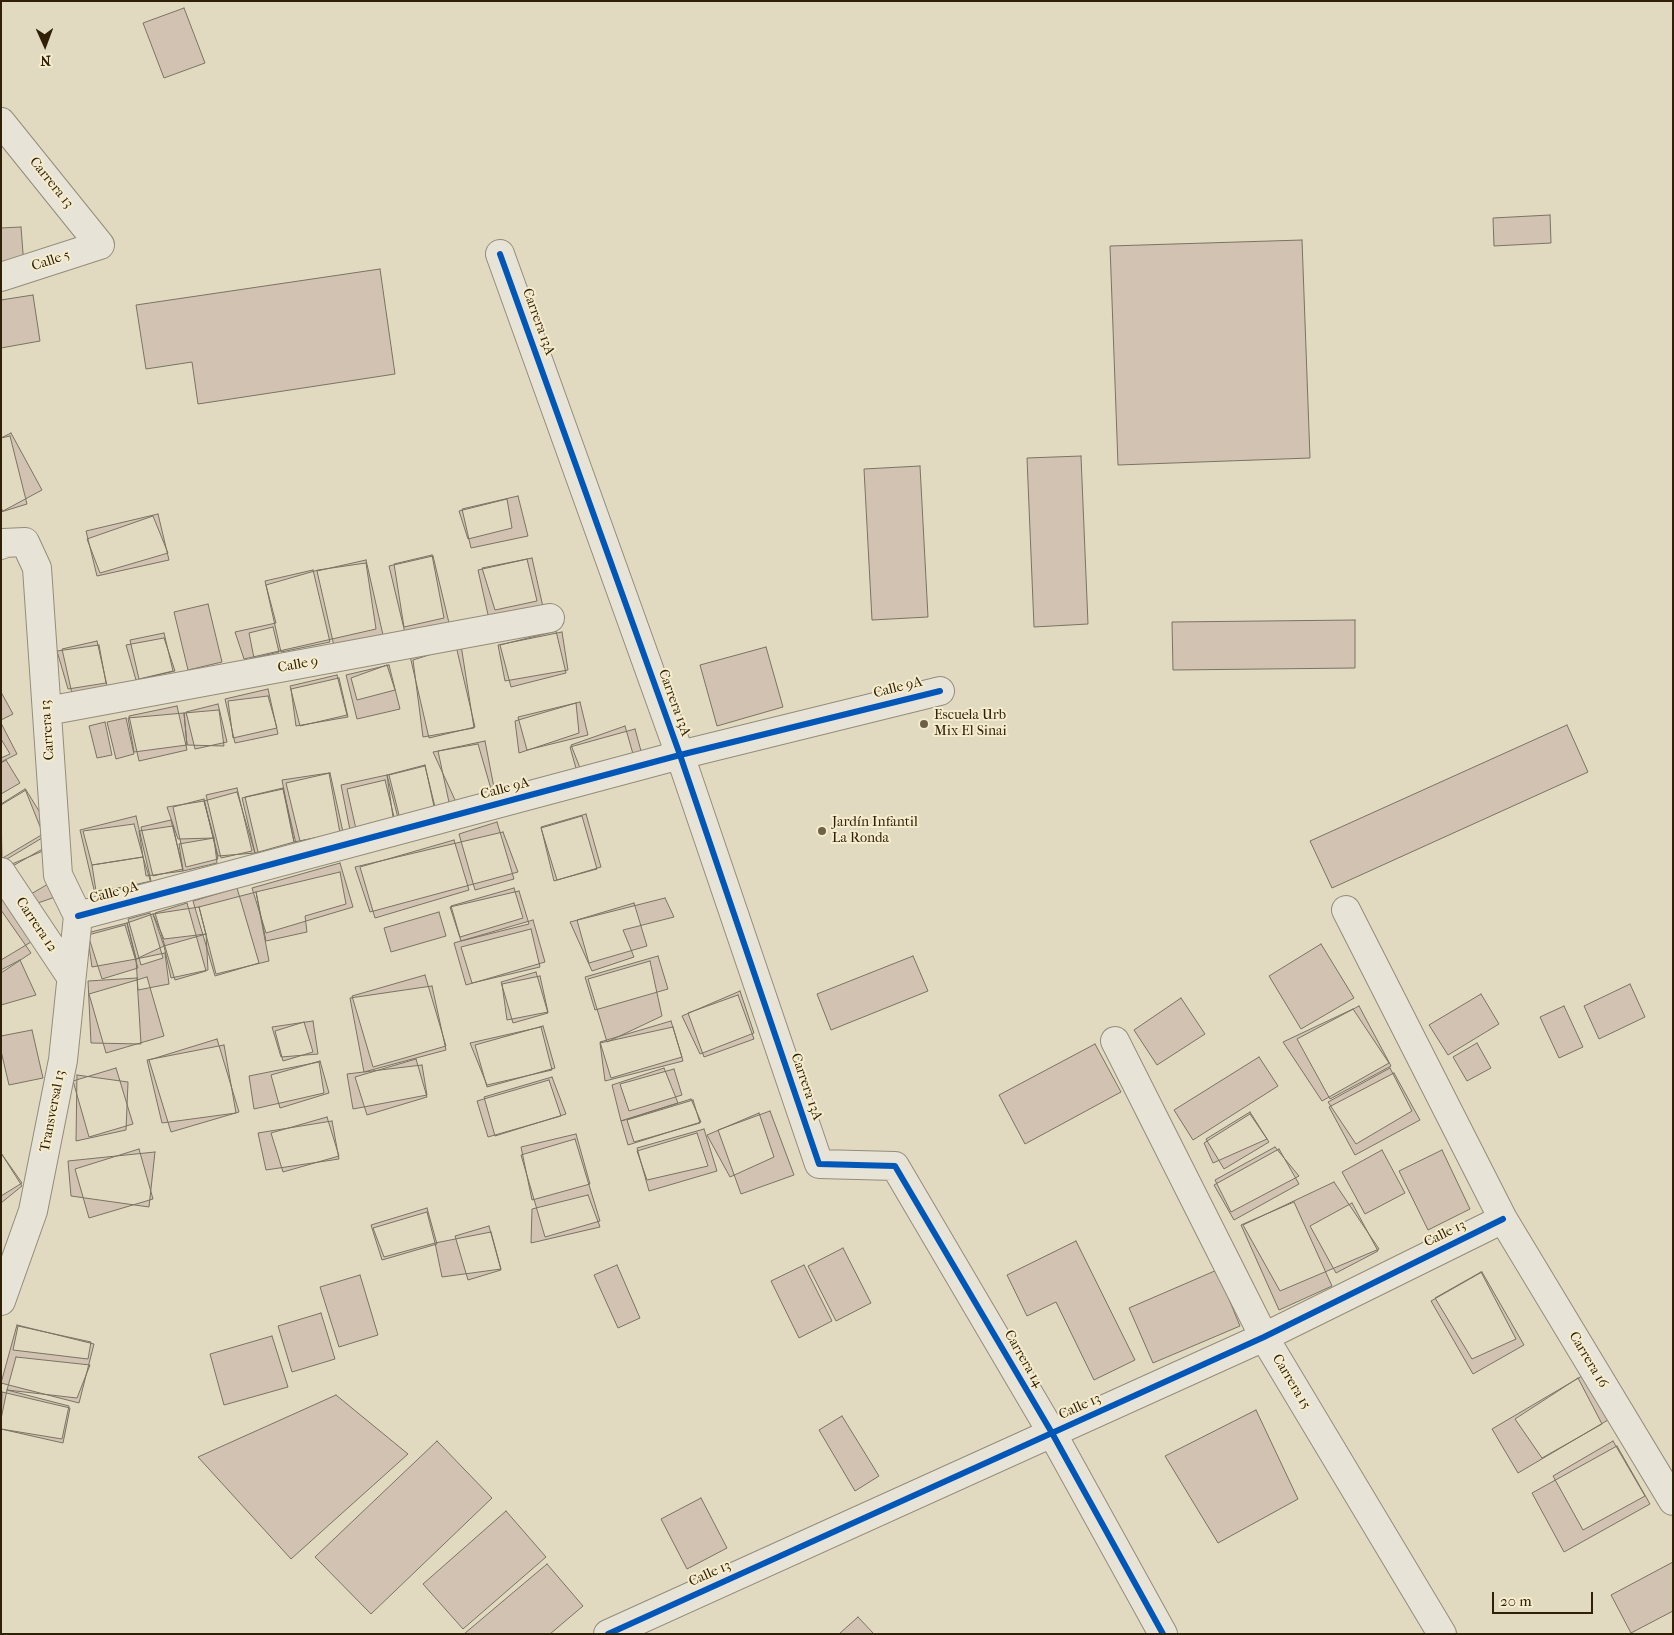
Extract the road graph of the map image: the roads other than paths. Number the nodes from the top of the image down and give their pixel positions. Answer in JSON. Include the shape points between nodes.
{"nodes":[{"id":1,"x":1,"y":122,"type":"edge"},
{"id":2,"x":100,"y":245,"type":"joint"},
{"id":3,"x":500,"y":254,"type":"dead end"},
{"id":4,"x":1,"y":277,"type":"edge"},
{"id":5,"x":13,"y":543,"type":"edge"},
{"id":6,"x":550,"y":618,"type":"dead end"},
{"id":7,"x":940,"y":691,"type":"dead end"},
{"id":8,"x":47,"y":711,"type":"junction"},
{"id":9,"x":680,"y":755,"type":"junction"},
{"id":10,"x":1,"y":872,"type":"edge"},
{"id":11,"x":1346,"y":910,"type":"dead end"},
{"id":12,"x":78,"y":916,"type":"junction"},
{"id":13,"x":72,"y":977,"type":"junction"},
{"id":14,"x":1115,"y":1042,"type":"dead end"},
{"id":15,"x":819,"y":1164,"type":"joint"},
{"id":16,"x":1503,"y":1219,"type":"junction"},
{"id":17,"x":1,"y":1301,"type":"edge"},
{"id":18,"x":1264,"y":1337,"type":"junction"},
{"id":19,"x":1052,"y":1434,"type":"junction"},
{"id":20,"x":1673,"y":1501,"type":"edge"},
{"id":21,"x":608,"y":1634,"type":"edge"},
{"id":22,"x":1163,"y":1634,"type":"edge"},
{"id":23,"x":1442,"y":1634,"type":"edge"}],
"edges":[{"from":1,"to":2,"type":"street","name":"Carrera 13"},
{"from":2,"to":4,"type":"street","name":"Calle 5"},
{"from":3,"to":9,"type":"street","name":"Carrera 13A"},
{"from":5,"to":8,"type":"street","name":"Carrera 13","via":[[37,568]]},
{"from":6,"to":8,"type":"street","name":"Calle 9"},
{"from":7,"to":9,"type":"street","name":"Calle 9A"},
{"from":8,"to":12,"type":"street","name":"Carrera 13","via":[[58,875]]},
{"from":9,"to":12,"type":"street","name":"Calle 9A"},
{"from":9,"to":15,"type":"street","name":"Carrera 13A"},
{"from":10,"to":13,"type":"street","name":"Carrera 12"},
{"from":11,"to":16,"type":"street","name":"Carrera 16"},
{"from":12,"to":13,"type":"street","name":"Transversal 13"},
{"from":13,"to":17,"type":"street","name":"Transversal 13","via":[[63,1060],[33,1211]]},
{"from":14,"to":18,"type":"street","name":"Carrera 15"},
{"from":15,"to":19,"type":"street","name":"Carrera 14","via":[[895,1166]]},
{"from":16,"to":18,"type":"street","name":"Calle 13"},
{"from":16,"to":20,"type":"street","name":"Carrera 16"},
{"from":18,"to":19,"type":"street","name":"Calle 13"},
{"from":18,"to":23,"type":"street","name":"Carrera 15"},
{"from":19,"to":21,"type":"street","name":"Calle 13"},
{"from":19,"to":22,"type":"street","name":"Carrera 14"}]}
